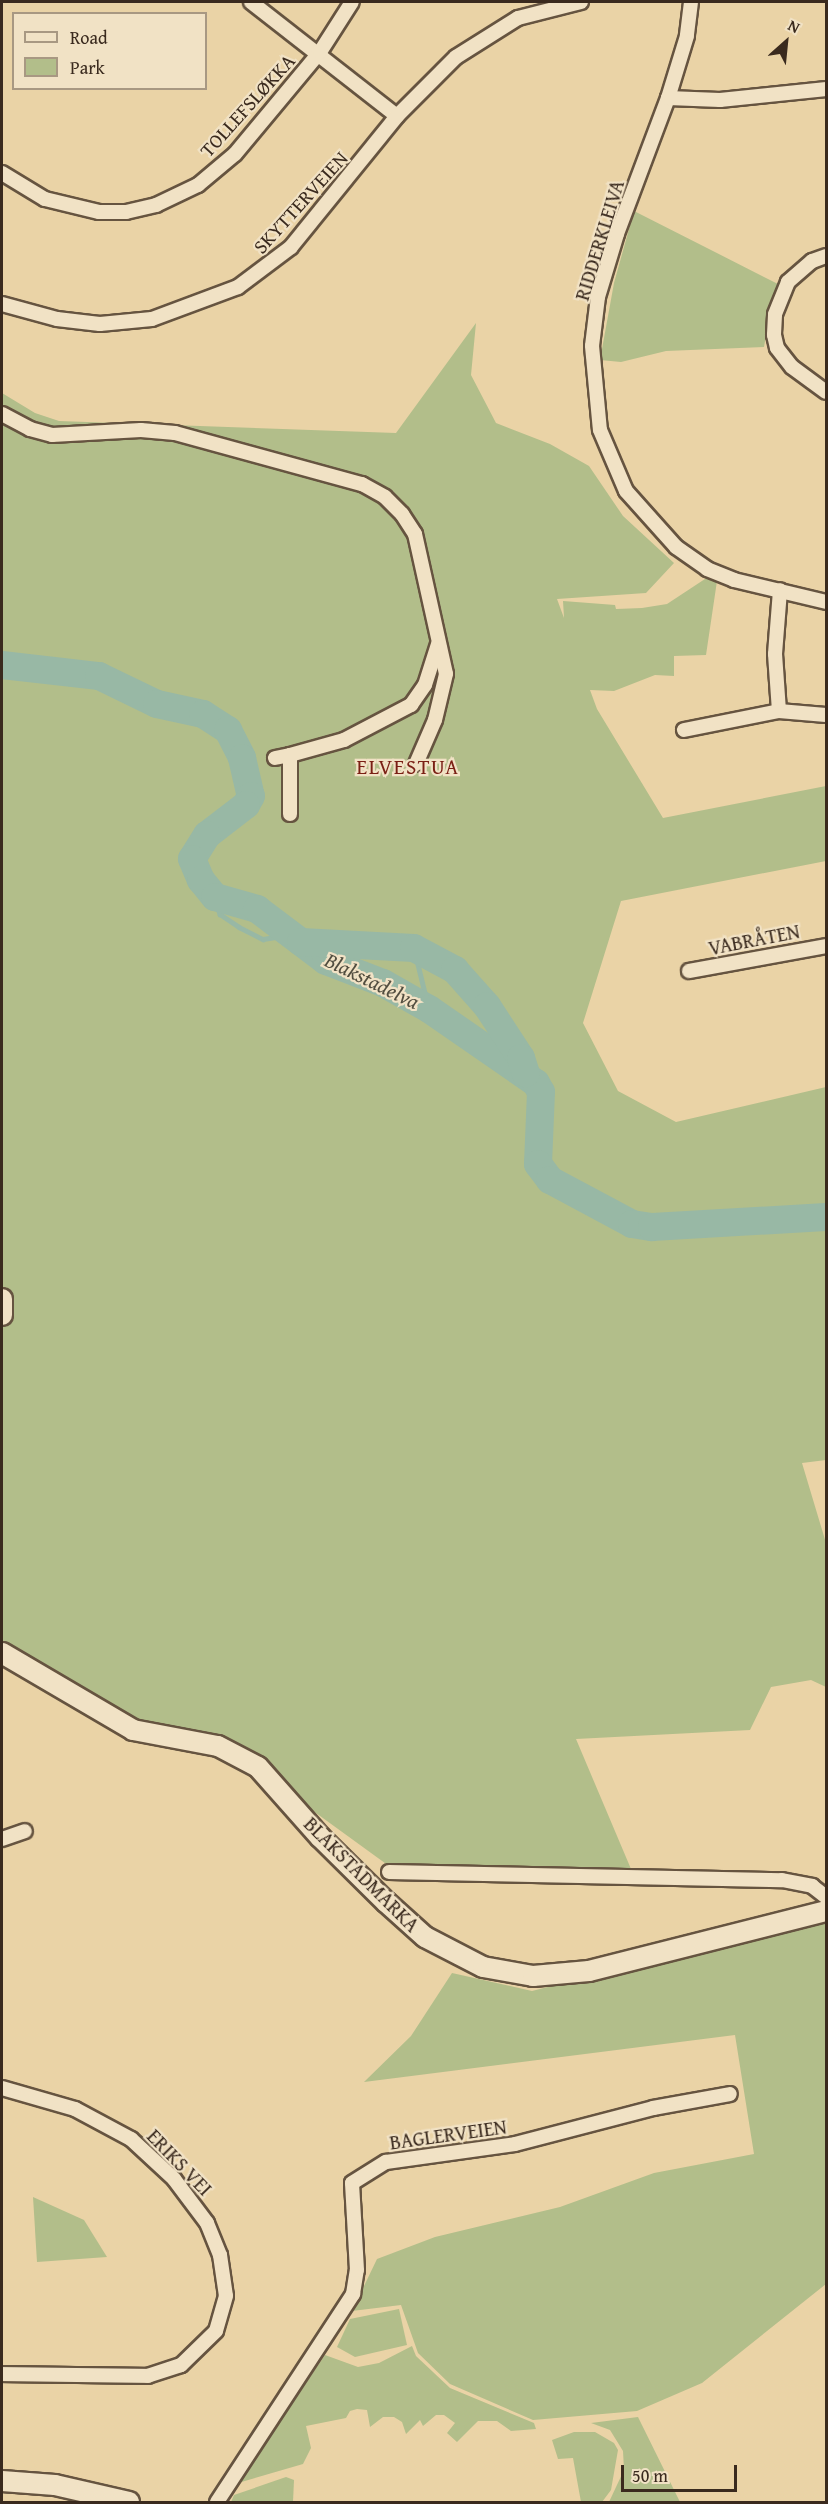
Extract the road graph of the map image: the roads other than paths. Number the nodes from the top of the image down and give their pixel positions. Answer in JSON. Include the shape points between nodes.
{"nodes":[{"id":1,"x":251,"y":2,"type":"edge"},
{"id":2,"x":352,"y":2,"type":"edge"},
{"id":3,"x":581,"y":2,"type":"edge"},
{"id":4,"x":691,"y":2,"type":"edge"},
{"id":5,"x":320,"y":52,"type":"junction"},
{"id":6,"x":826,"y":89,"type":"edge"},
{"id":7,"x":668,"y":98,"type":"junction"},
{"id":8,"x":397,"y":116,"type":"junction"},
{"id":9,"x":2,"y":173,"type":"edge"},
{"id":10,"x":826,"y":256,"type":"edge"},
{"id":11,"x":2,"y":304,"type":"edge"},
{"id":12,"x":826,"y":392,"type":"edge"},
{"id":13,"x":2,"y":414,"type":"edge"},
{"id":14,"x":780,"y":590,"type":"junction"},
{"id":15,"x":826,"y":602,"type":"edge"},
{"id":16,"x":439,"y":639,"type":"junction"},
{"id":17,"x":779,"y":711,"type":"junction"},
{"id":18,"x":826,"y":715,"type":"edge"},
{"id":19,"x":684,"y":730,"type":"dead end"},
{"id":20,"x":290,"y":755,"type":"junction"},
{"id":21,"x":275,"y":758,"type":"dead end"},
{"id":22,"x":416,"y":764,"type":"dead end"},
{"id":23,"x":290,"y":814,"type":"dead end"},
{"id":24,"x":826,"y":946,"type":"edge"},
{"id":25,"x":689,"y":971,"type":"dead end"},
{"id":26,"x":2,"y":1299,"type":"edge"},
{"id":27,"x":2,"y":1315,"type":"edge"},
{"id":28,"x":2,"y":1653,"type":"edge"},
{"id":29,"x":25,"y":1831,"type":"dead end"},
{"id":30,"x":2,"y":1839,"type":"edge"},
{"id":31,"x":389,"y":1872,"type":"dead end"},
{"id":32,"x":826,"y":1896,"type":"edge"},
{"id":33,"x":826,"y":1911,"type":"edge"},
{"id":34,"x":2,"y":2088,"type":"edge"},
{"id":35,"x":730,"y":2094,"type":"dead end"},
{"id":36,"x":2,"y":2374,"type":"edge"},
{"id":37,"x":2,"y":2481,"type":"edge"},
{"id":38,"x":129,"y":2502,"type":"edge"},
{"id":39,"x":217,"y":2502,"type":"edge"}],
"edges":[{"from":1,"to":5,"type":"street","name":"TOLLEFSLØKKA"},
{"from":2,"to":5,"type":"street","name":"TOLLEFSLØKKA"},
{"from":3,"to":8,"type":"street","name":"SKYTTERVEIEN","via":[[518,18],[488,33],[456,57]]},
{"from":4,"to":7,"type":"street","name":"RIDDERKLEIVA","via":[[687,36]]},
{"from":5,"to":8,"type":"street","name":"TOLLEFSLØKKA"},
{"from":5,"to":9,"type":"street","name":"TOLLEFSLØKKA","via":[[236,154],[198,185],[156,205],[126,212],[68,206],[45,200]]},
{"from":6,"to":7,"type":"street","via":[[720,100]]},
{"from":7,"to":14,"type":"street","name":"RIDDERKLEIVA","via":[[598,297],[592,346],[600,430],[626,491],[676,547],[706,569]]},
{"from":8,"to":11,"type":"street","name":"SKYTTERVEIEN","via":[[291,247],[238,287],[152,319],[100,324],[57,319]]},
{"from":10,"to":12,"type":"street","via":[[812,261],[788,282],[775,315],[774,335],[777,348],[792,367]]},
{"from":13,"to":16,"type":"street","via":[[52,435],[141,430],[175,433],[362,484],[385,497],[415,534]]},
{"from":14,"to":15,"type":"street","name":"RIDDERKLEIVA"},
{"from":14,"to":17,"type":"street","via":[[775,654]]},
{"from":16,"to":20,"type":"street","via":[[425,685],[411,705],[344,740]]},
{"from":16,"to":22,"type":"street","via":[[445,684]]},
{"from":17,"to":18,"type":"street"},
{"from":17,"to":19,"type":"street"},
{"from":20,"to":21,"type":"street"},
{"from":20,"to":23,"type":"street"},
{"from":24,"to":25,"type":"street","name":"VABRÅTEN"},
{"from":26,"to":27,"type":"main road"},
{"from":28,"to":33,"type":"main road","name":"BLAKSTADMARKA","via":[[133,1730],[218,1746],[258,1767],[320,1837],[425,1937],[483,1967],[533,1976],[589,1971]]},
{"from":29,"to":30,"type":"street"},
{"from":31,"to":32,"type":"street","name":"BLAKSTADMARKA","via":[[782,1880],[812,1886]]},
{"from":34,"to":36,"type":"street","name":"ERIKS VEI","via":[[75,2109],[131,2139],[174,2179],[204,2217],[220,2254],[226,2296],[216,2331],[181,2365],[148,2376]]},
{"from":35,"to":39,"type":"street","name":"BAGLERVEIEN","via":[[653,2108],[515,2144],[386,2162],[352,2183],[357,2270],[353,2294]]},
{"from":37,"to":38,"type":"main road","via":[[55,2485]]}]}
